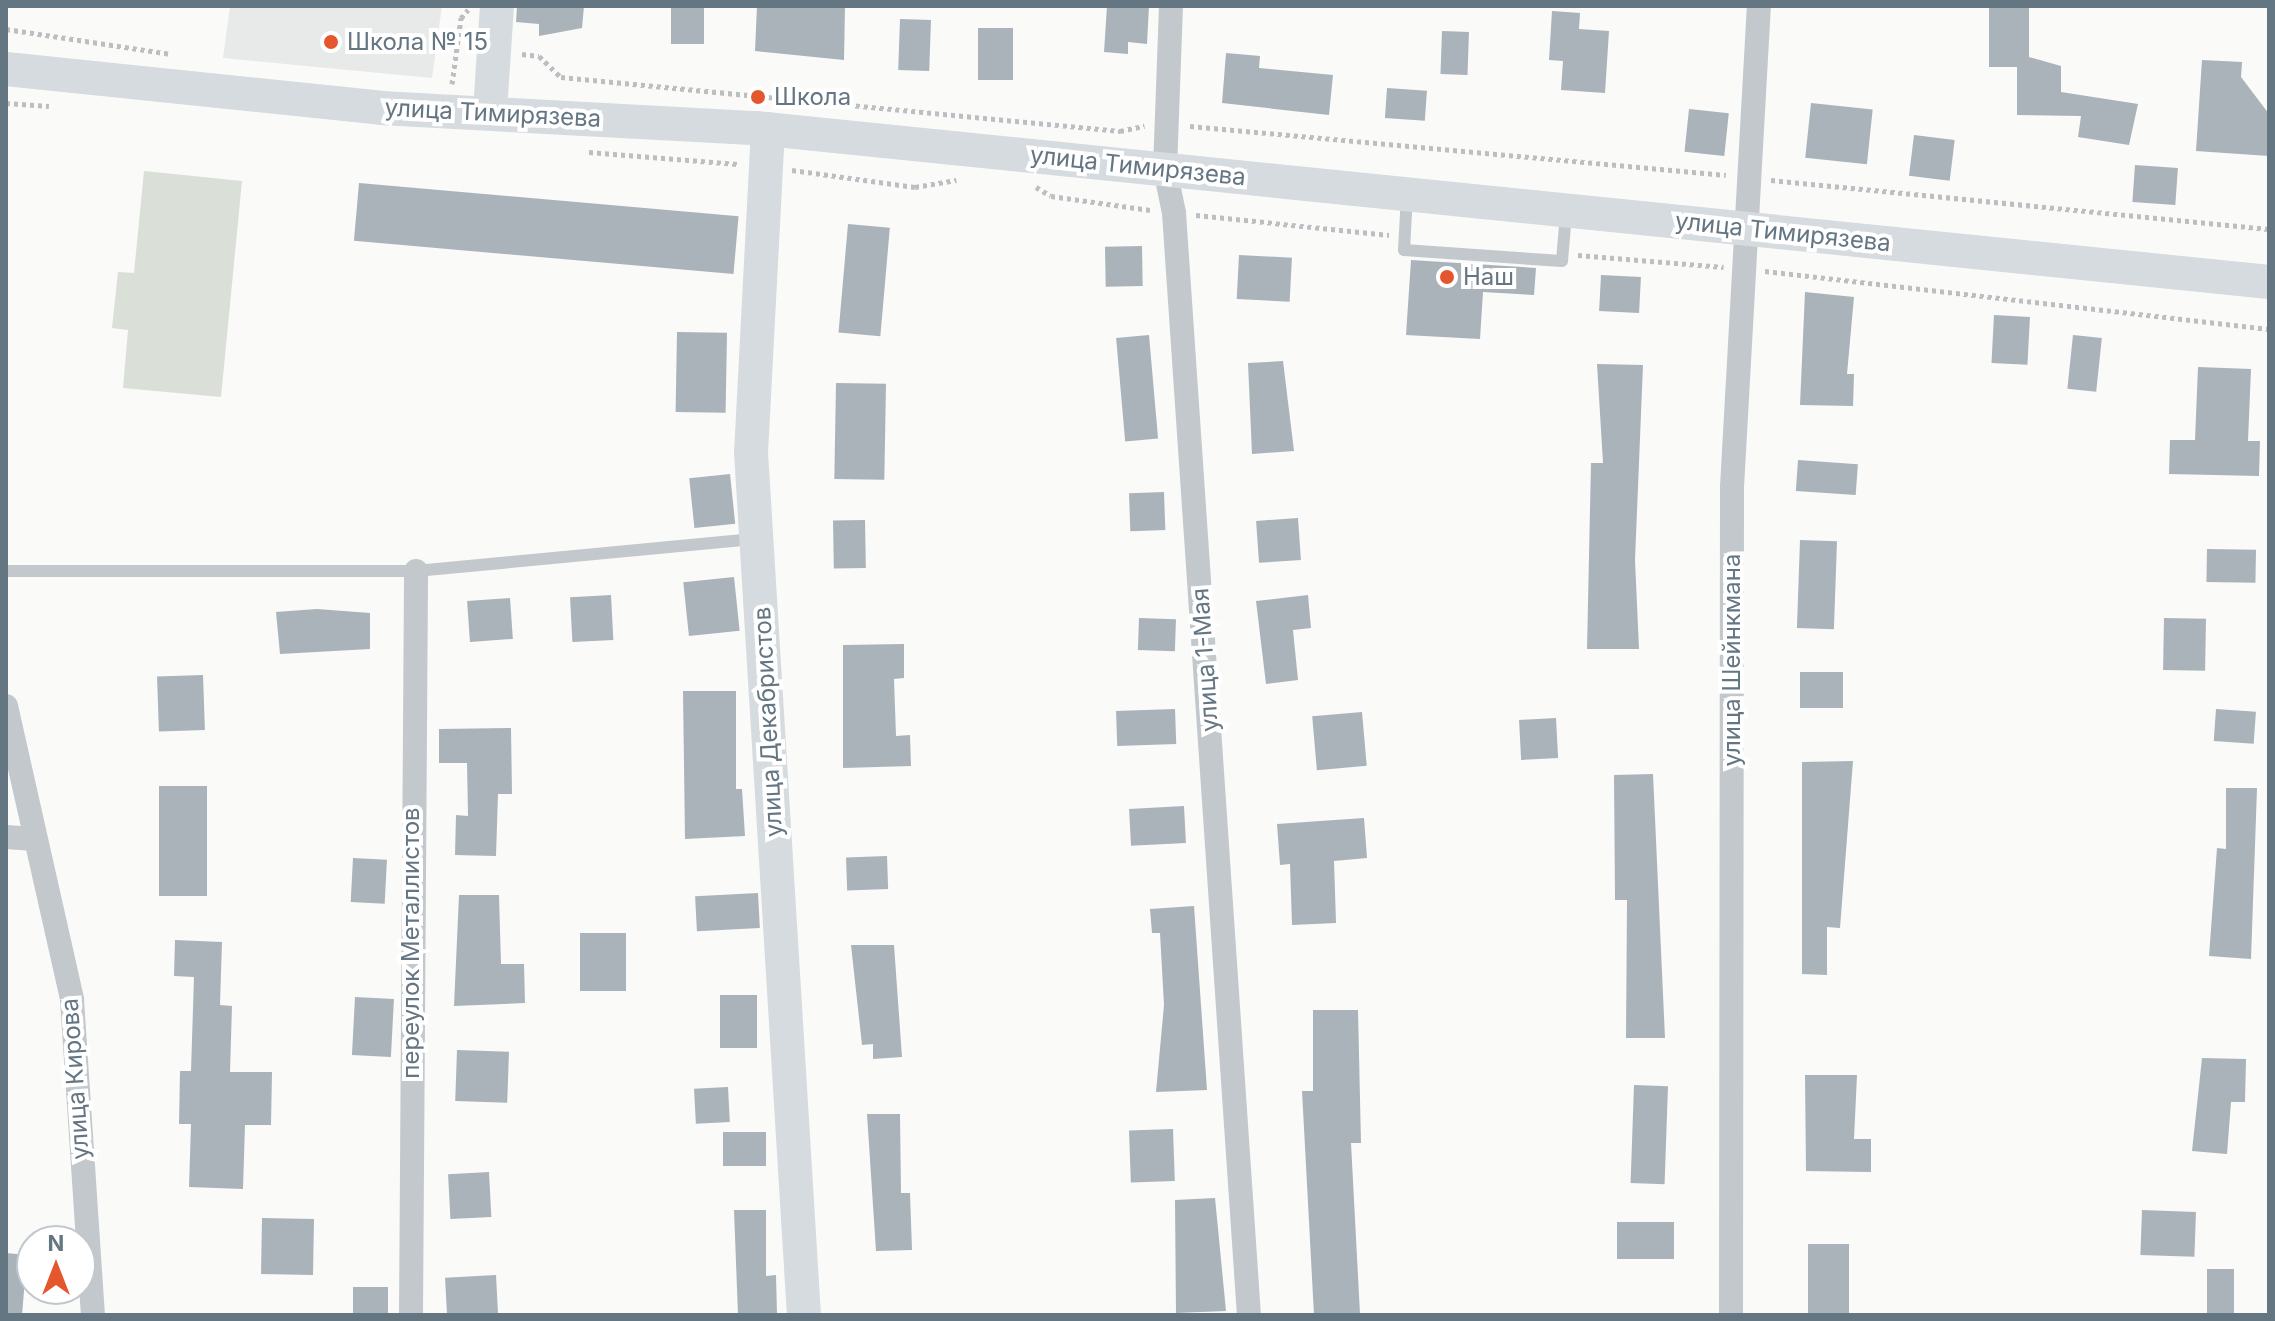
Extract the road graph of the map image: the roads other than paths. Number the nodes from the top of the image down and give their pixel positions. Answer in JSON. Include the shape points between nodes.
{"nodes":[{"id":1,"x":497,"y":6,"type":"edge"},
{"id":2,"x":1171,"y":6,"type":"edge"},
{"id":3,"x":1759,"y":6,"type":"edge"},
{"id":4,"x":6,"y":69,"type":"edge"},
{"id":5,"x":490,"y":111,"type":"junction"},
{"id":6,"x":768,"y":129,"type":"junction"},
{"id":7,"x":1165,"y":169,"type":"junction"},
{"id":8,"x":1407,"y":192,"type":"junction"},
{"id":9,"x":1567,"y":210,"type":"junction"},
{"id":10,"x":1749,"y":229,"type":"junction"},
{"id":11,"x":2269,"y":282,"type":"edge"},
{"id":12,"x":757,"y":539,"type":"junction"},
{"id":13,"x":6,"y":571,"type":"edge"},
{"id":14,"x":416,"y":571,"type":"junction"},
{"id":15,"x":6,"y":706,"type":"edge"},
{"id":16,"x":6,"y":837,"type":"edge"},
{"id":17,"x":34,"y":839,"type":"junction"},
{"id":18,"x":93,"y":1315,"type":"edge"},
{"id":19,"x":411,"y":1315,"type":"edge"},
{"id":20,"x":804,"y":1315,"type":"edge"},
{"id":21,"x":1249,"y":1315,"type":"edge"},
{"id":22,"x":1731,"y":1315,"type":"edge"}],
"edges":[{"from":1,"to":5,"type":"main road"},
{"from":2,"to":7,"type":"street","name":"улица 1-Мая","via":[[1162,123]]},
{"from":3,"to":10,"type":"street","name":"улица Шейнкмана"},
{"from":4,"to":5,"type":"main road","name":"улица Тимирязева","via":[[381,108]]},
{"from":5,"to":6,"type":"main road","name":"улица Тимирязева"},
{"from":6,"to":7,"type":"main road","name":"улица Тимирязева"},
{"from":6,"to":12,"type":"main road","name":"улица Декабристов","via":[[753,349]]},
{"from":7,"to":8,"type":"main road","name":"улица Тимирязева"},
{"from":7,"to":21,"type":"street","name":"улица 1-Мая","via":[[1174,213]]},
{"from":8,"to":9,"type":"main road","name":"улица Тимирязева"},
{"from":8,"to":9,"type":"lane","via":[[1404,250],[1562,261]]},
{"from":9,"to":10,"type":"main road","name":"улица Тимирязева"},
{"from":10,"to":11,"type":"main road","name":"улица Тимирязева"},
{"from":10,"to":22,"type":"street","name":"улица Шейнкмана","via":[[1732,487]]},
{"from":12,"to":14,"type":"lane"},
{"from":12,"to":20,"type":"main road","name":"улица Декабристов"},
{"from":13,"to":14,"type":"lane"},
{"from":14,"to":19,"type":"street","name":"переулок Металлистов"},
{"from":15,"to":17,"type":"street","name":"улица Кирова"},
{"from":16,"to":17,"type":"street"},
{"from":17,"to":18,"type":"street","name":"улица Кирова","via":[[72,1000]]}]}
